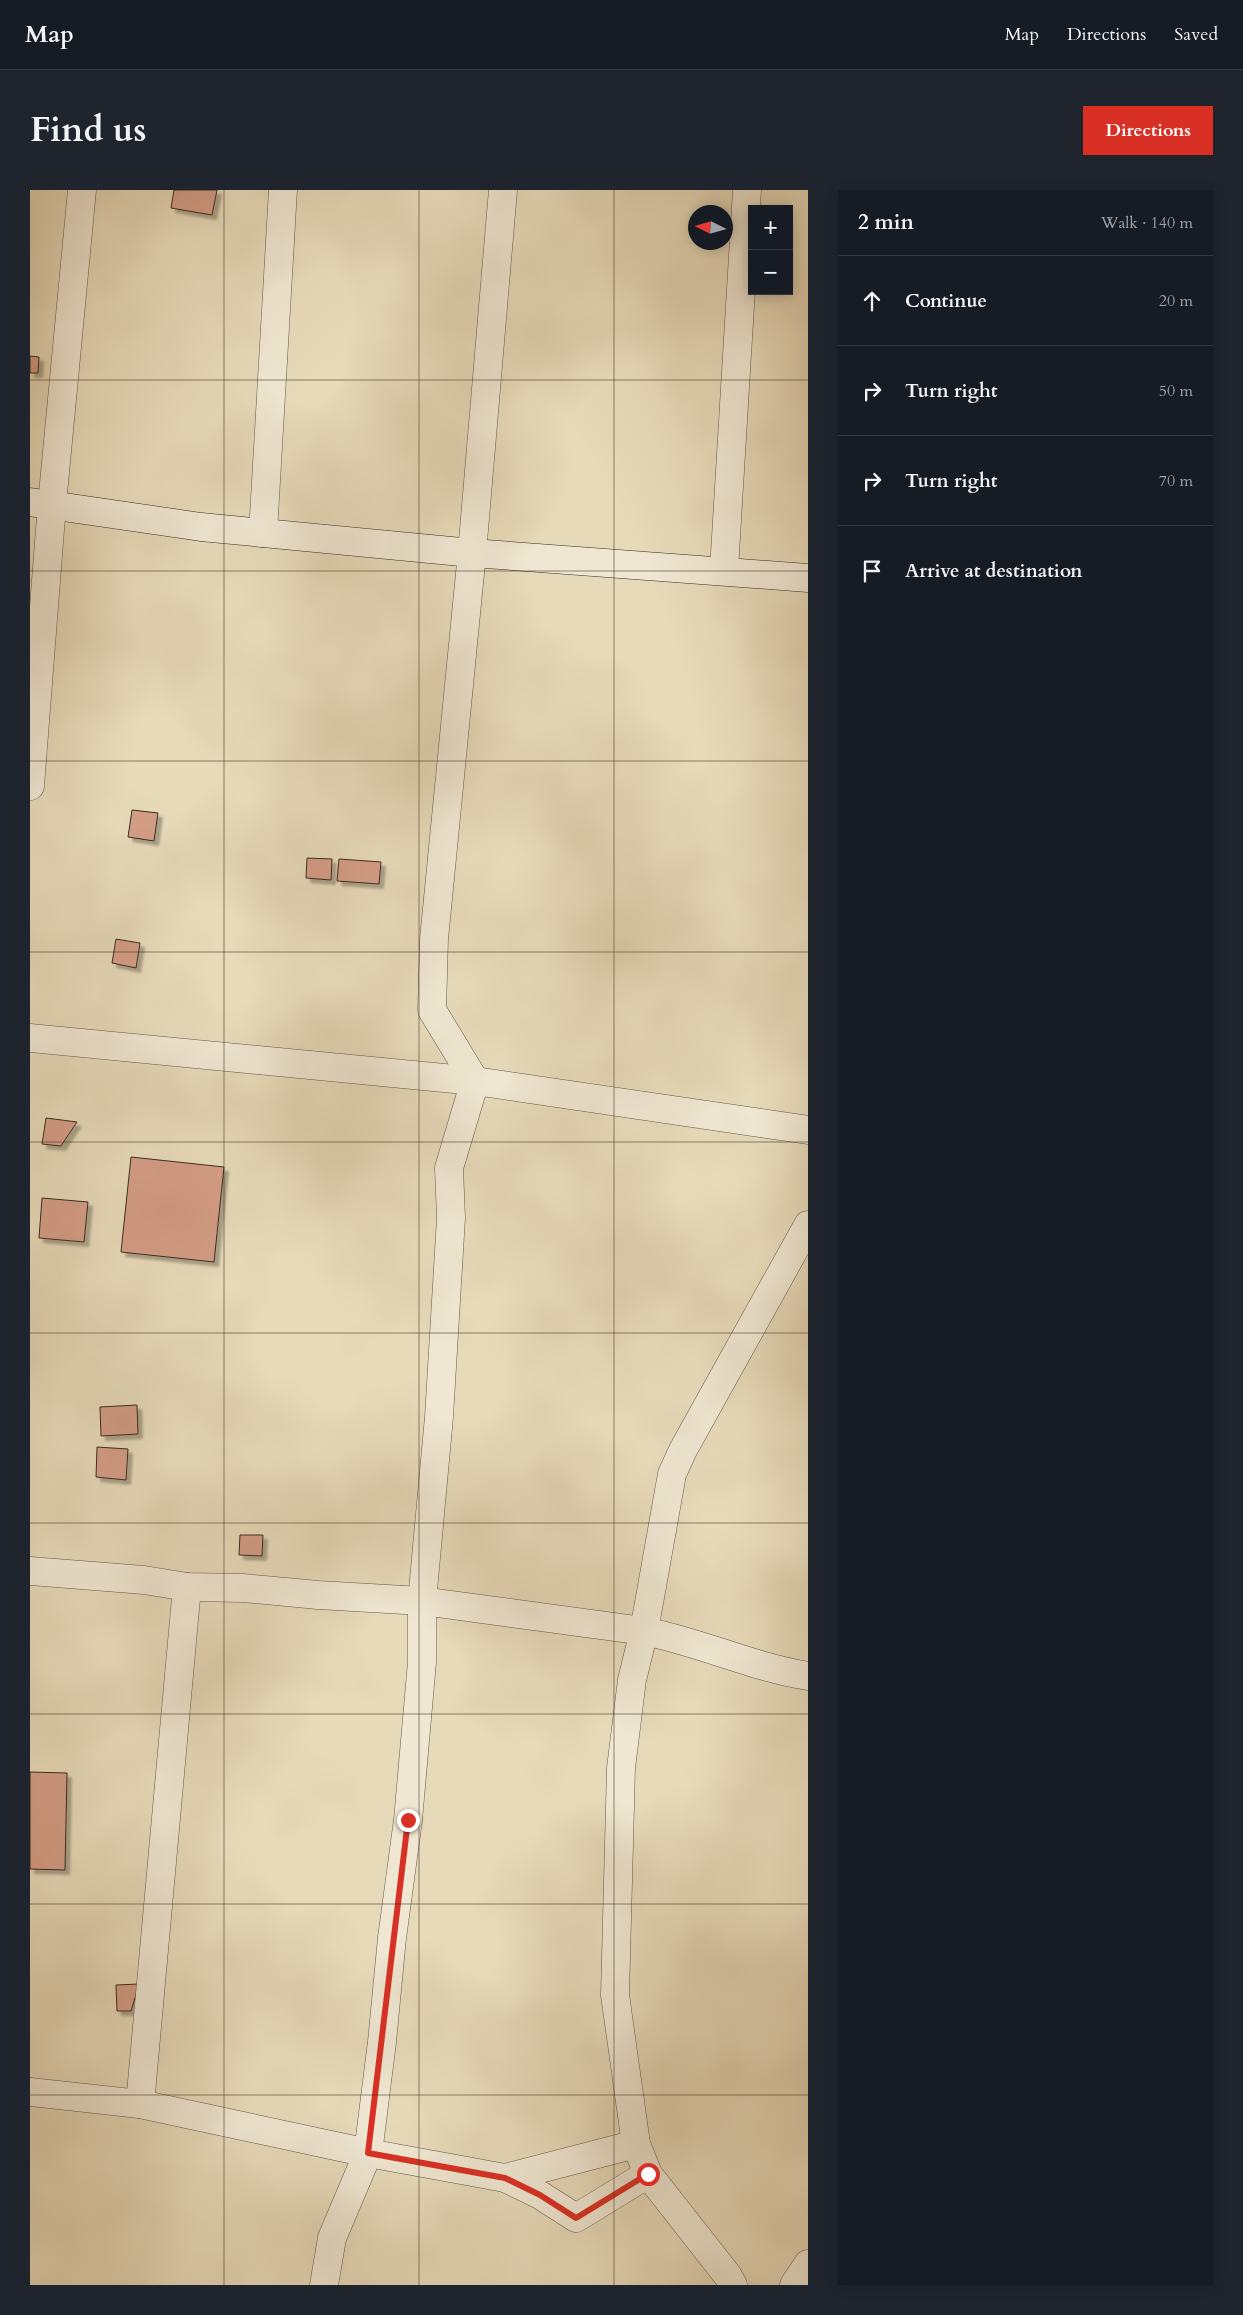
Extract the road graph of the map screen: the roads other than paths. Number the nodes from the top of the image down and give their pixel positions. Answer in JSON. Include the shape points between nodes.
{"nodes":[{"id":1,"x":82,"y":190,"type":"edge"},
{"id":2,"x":283,"y":190,"type":"edge"},
{"id":3,"x":503,"y":190,"type":"edge"},
{"id":4,"x":747,"y":190,"type":"edge"},
{"id":5,"x":41,"y":503,"type":"edge"},
{"id":6,"x":263,"y":533,"type":"junction"},
{"id":7,"x":472,"y":553,"type":"junction"},
{"id":8,"x":724,"y":570,"type":"junction"},
{"id":9,"x":808,"y":578,"type":"edge"},
{"id":10,"x":30,"y":786,"type":"edge"},
{"id":11,"x":30,"y":1038,"type":"edge"},
{"id":12,"x":474,"y":1081,"type":"junction"},
{"id":13,"x":808,"y":1130,"type":"edge"},
{"id":14,"x":808,"y":1225,"type":"edge"},
{"id":15,"x":30,"y":1572,"type":"edge"},
{"id":16,"x":187,"y":1587,"type":"junction"},
{"id":17,"x":422,"y":1600,"type":"junction"},
{"id":18,"x":644,"y":1631,"type":"junction"},
{"id":19,"x":808,"y":1676,"type":"edge"},
{"id":20,"x":30,"y":2092,"type":"edge"},
{"id":21,"x":140,"y":2104,"type":"junction"},
{"id":22,"x":636,"y":2144,"type":"junction"},
{"id":23,"x":368,"y":2153,"type":"junction"},
{"id":24,"x":648,"y":2174,"type":"junction"},
{"id":25,"x":505,"y":2178,"type":"junction"},
{"id":26,"x":808,"y":2264,"type":"edge"},
{"id":27,"x":324,"y":2285,"type":"edge"},
{"id":28,"x":733,"y":2285,"type":"edge"},
{"id":29,"x":794,"y":2285,"type":"edge"}],
"edges":[{"from":1,"to":5,"type":"street"},
{"from":2,"to":6,"type":"street"},
{"from":3,"to":7,"type":"street"},
{"from":4,"to":8,"type":"street"},
{"from":5,"to":6,"type":"street"},
{"from":5,"to":10,"type":"street"},
{"from":6,"to":7,"type":"street"},
{"from":7,"to":8,"type":"street"},
{"from":7,"to":12,"type":"street","via":[[434,939],[432,1010]]},
{"from":8,"to":9,"type":"street"},
{"from":11,"to":12,"type":"street"},
{"from":12,"to":13,"type":"street"},
{"from":12,"to":17,"type":"street","via":[[449,1168],[451,1218]]},
{"from":14,"to":18,"type":"street","via":[[672,1474]]},
{"from":15,"to":16,"type":"street","via":[[144,1580]]},
{"from":16,"to":17,"type":"street"},
{"from":16,"to":21,"type":"street"},
{"from":17,"to":18,"type":"street"},
{"from":17,"to":23,"type":"street","via":[[422,1662],[408,1820]]},
{"from":18,"to":19,"type":"street","via":[[676,1637],[753,1664]]},
{"from":18,"to":22,"type":"street","via":[[632,1680],[621,1768],[615,1995]]},
{"from":20,"to":21,"type":"street"},
{"from":21,"to":23,"type":"street"},
{"from":22,"to":24,"type":"street"},
{"from":22,"to":25,"type":"street"},
{"from":23,"to":25,"type":"street"},
{"from":23,"to":27,"type":"street","via":[[332,2238]]},
{"from":24,"to":25,"type":"street","via":[[576,2218]]},
{"from":24,"to":28,"type":"street"},
{"from":26,"to":29,"type":"street"}]}
